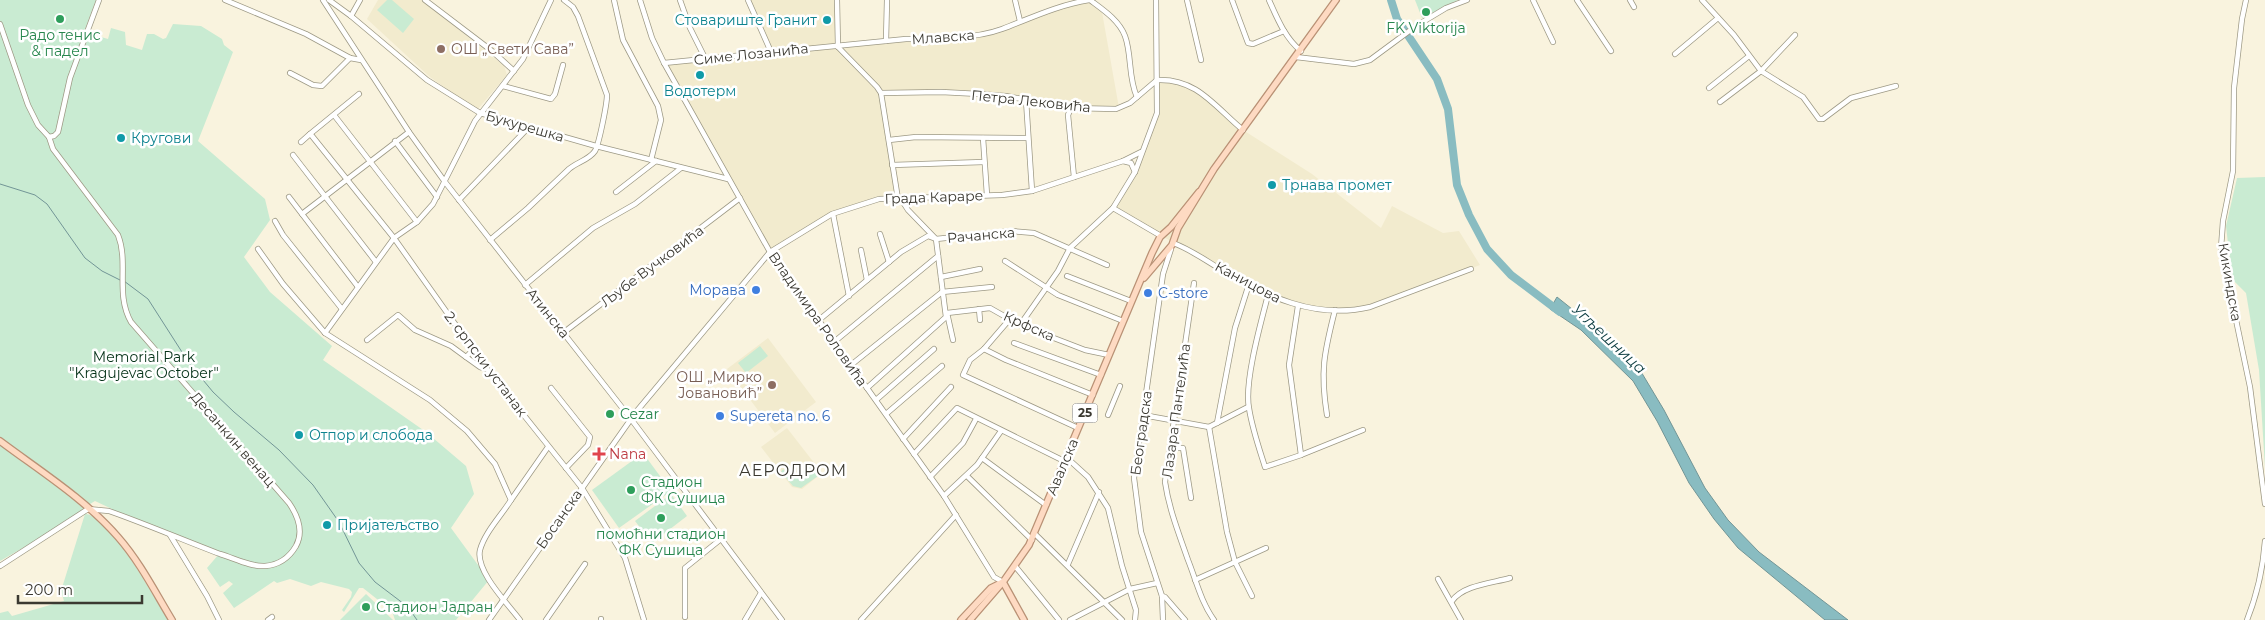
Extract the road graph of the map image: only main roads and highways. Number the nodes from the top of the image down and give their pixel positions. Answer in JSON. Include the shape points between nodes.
{"nodes":[{"id":1,"x":1336,"y":0,"type":"edge"},
{"id":2,"x":1199,"y":192,"type":"junction"},
{"id":3,"x":1161,"y":237,"type":"junction"},
{"id":4,"x":1171,"y":244,"type":"junction"},
{"id":5,"x":1135,"y":292,"type":"junction"},
{"id":6,"x":0,"y":441,"type":"edge"},
{"id":7,"x":1003,"y":582,"type":"junction"},
{"id":8,"x":172,"y":620,"type":"edge"},
{"id":9,"x":961,"y":620,"type":"edge"},
{"id":10,"x":970,"y":620,"type":"edge"},
{"id":11,"x":1024,"y":620,"type":"edge"}],
"edges":[{"from":1,"to":2,"type":"main road","number":"25"},
{"from":2,"to":3,"type":"main road","number":"25"},
{"from":2,"to":4,"type":"main road","number":"25"},
{"from":3,"to":4,"type":"main road","via":[[1170,236]]},
{"from":3,"to":4,"type":"main road","via":[[1161,247]]},
{"from":3,"to":5,"type":"main road","number":"25"},
{"from":4,"to":5,"type":"main road","number":"25"},
{"from":5,"to":7,"type":"main road","name":"Авалска","number":"25","via":[[1032,540]]},
{"from":6,"to":8,"type":"main road","via":[[100,518],[132,554]]},
{"from":7,"to":9,"type":"main road","name":"Авалска","via":[[991,588]]},
{"from":7,"to":10,"type":"main road","name":"Авалска"},
{"from":7,"to":11,"type":"main road","name":"Владимира Роловића"}]}
